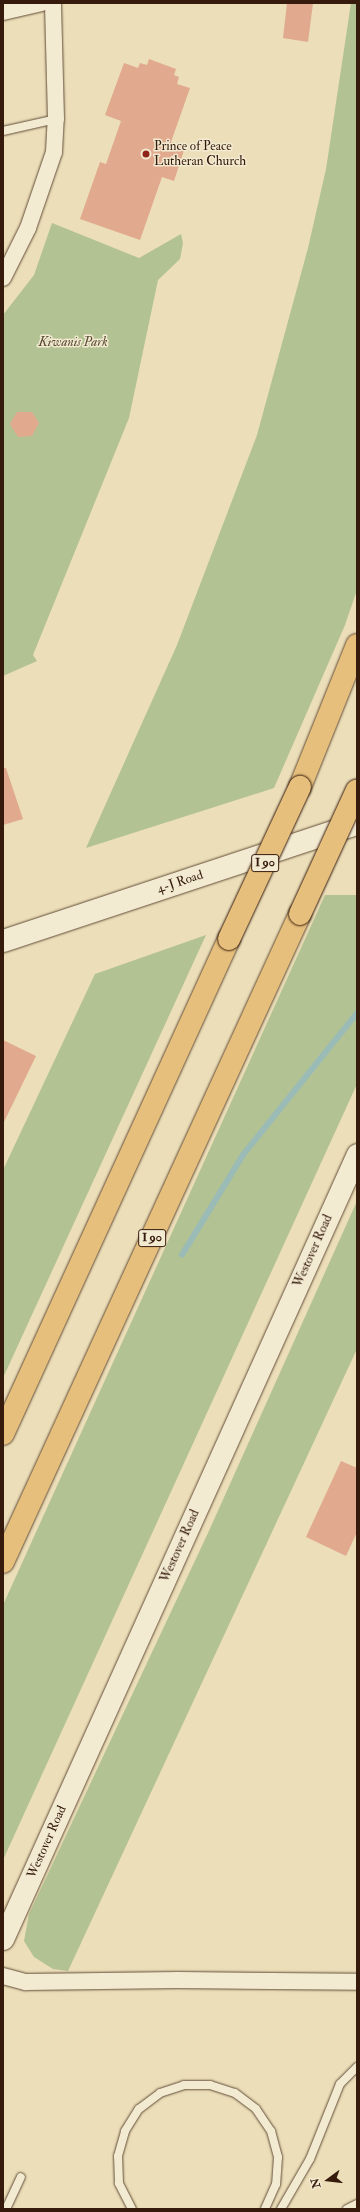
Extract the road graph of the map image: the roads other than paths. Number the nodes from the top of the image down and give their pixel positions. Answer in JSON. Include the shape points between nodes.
{"nodes":[{"id":1,"x":41,"y":3,"type":"edge"},
{"id":2,"x":53,"y":3,"type":"edge"},
{"id":3,"x":3,"y":12,"type":"edge"},
{"id":4,"x":56,"y":119,"type":"junction"},
{"id":5,"x":3,"y":131,"type":"edge"},
{"id":6,"x":6,"y":268,"type":"edge"},
{"id":7,"x":357,"y":644,"type":"edge"},
{"id":8,"x":357,"y":790,"type":"edge"},
{"id":9,"x":357,"y":824,"type":"edge"},
{"id":10,"x":3,"y":941,"type":"edge"},
{"id":11,"x":357,"y":1154,"type":"edge"},
{"id":12,"x":3,"y":1434,"type":"edge"},
{"id":13,"x":3,"y":1562,"type":"edge"},
{"id":14,"x":3,"y":1938,"type":"edge"},
{"id":15,"x":3,"y":1976,"type":"edge"},
{"id":16,"x":357,"y":1982,"type":"edge"},
{"id":17,"x":357,"y":2067,"type":"edge"},
{"id":18,"x":21,"y":2177,"type":"dead end"},
{"id":19,"x":357,"y":2204,"type":"edge"},
{"id":20,"x":129,"y":2208,"type":"edge"},
{"id":21,"x":6,"y":2209,"type":"edge"},
{"id":22,"x":265,"y":2209,"type":"edge"},
{"id":23,"x":281,"y":2209,"type":"edge"},
{"id":24,"x":347,"y":2209,"type":"edge"}],
"edges":[{"from":1,"to":3,"type":"street"},
{"from":2,"to":4,"type":"street"},
{"from":4,"to":5,"type":"lane"},
{"from":4,"to":6,"type":"street","via":[[54,152],[28,228]]},
{"from":7,"to":12,"type":"highway","number":"I 90","bridge":true,"via":[[300,787]]},
{"from":8,"to":13,"type":"highway","number":"I 90","bridge":true},
{"from":9,"to":10,"type":"main road","name":"4-J Road"},
{"from":11,"to":14,"type":"street","name":"Westover Road"},
{"from":15,"to":16,"type":"street","via":[[26,1982]]},
{"from":17,"to":23,"type":"lane","via":[[340,2084],[310,2159]]},
{"from":18,"to":21,"type":"lane"},
{"from":19,"to":24,"type":"lane"},
{"from":20,"to":22,"type":"lane","via":[[119,2183],[118,2156],[125,2131],[135,2115],[160,2093],[184,2085],[210,2085],[235,2093],[256,2109],[271,2131],[278,2157],[276,2184]]}]}
